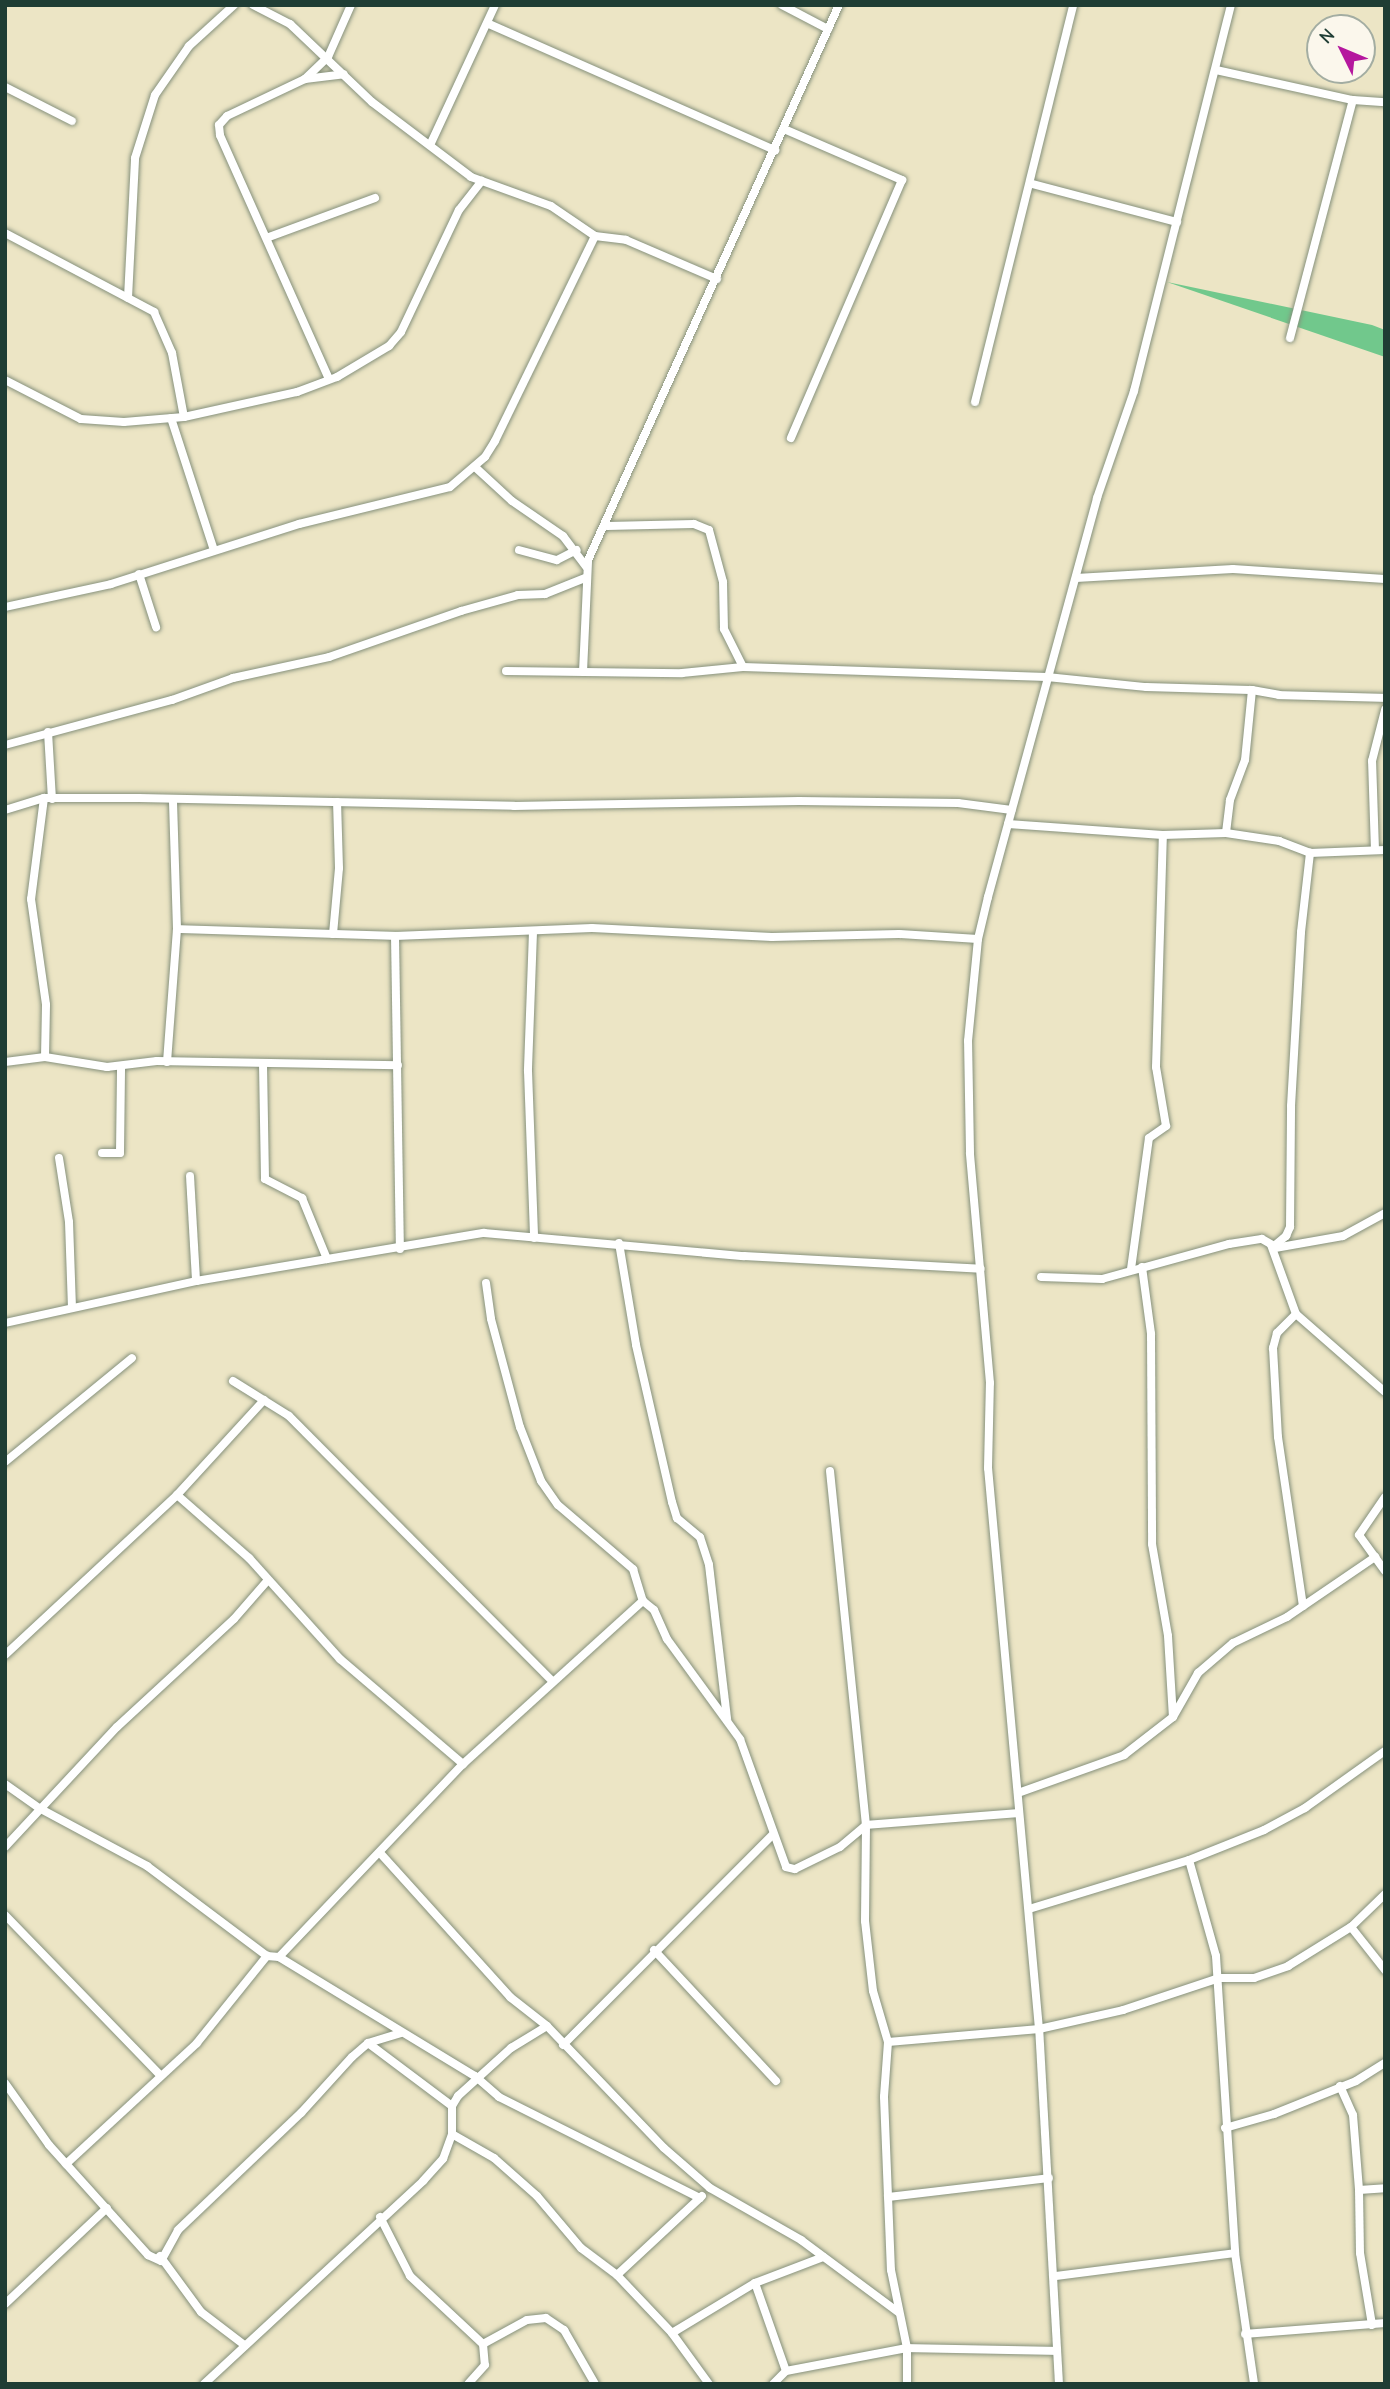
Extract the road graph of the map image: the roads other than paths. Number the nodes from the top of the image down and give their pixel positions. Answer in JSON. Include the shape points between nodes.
{"nodes":[{"id":1,"x":234,"y":5,"type":"edge"},
{"id":2,"x":253,"y":5,"type":"edge"},
{"id":3,"x":351,"y":5,"type":"edge"},
{"id":4,"x":495,"y":5,"type":"edge"},
{"id":5,"x":782,"y":5,"type":"edge"},
{"id":6,"x":839,"y":5,"type":"edge"},
{"id":7,"x":1073,"y":5,"type":"edge"},
{"id":8,"x":1231,"y":5,"type":"edge"},
{"id":9,"x":489,"y":24,"type":"junction"},
{"id":10,"x":828,"y":29,"type":"junction"},
{"id":11,"x":328,"y":57,"type":"junction"},
{"id":12,"x":1216,"y":70,"type":"junction"},
{"id":13,"x":344,"y":74,"type":"junction"},
{"id":14,"x":305,"y":79,"type":"junction"},
{"id":15,"x":5,"y":87,"type":"edge"},
{"id":16,"x":1353,"y":100,"type":"junction"},
{"id":17,"x":1385,"y":102,"type":"edge"},
{"id":18,"x":72,"y":121,"type":"dead end"},
{"id":19,"x":784,"y":129,"type":"junction"},
{"id":20,"x":431,"y":143,"type":"junction"},
{"id":21,"x":775,"y":150,"type":"junction"},
{"id":22,"x":482,"y":181,"type":"junction"},
{"id":23,"x":1032,"y":184,"type":"junction"},
{"id":24,"x":375,"y":198,"type":"dead end"},
{"id":25,"x":1177,"y":222,"type":"junction"},
{"id":26,"x":5,"y":233,"type":"edge"},
{"id":27,"x":596,"y":236,"type":"junction"},
{"id":28,"x":269,"y":237,"type":"junction"},
{"id":29,"x":717,"y":279,"type":"junction"},
{"id":30,"x":128,"y":298,"type":"junction"},
{"id":31,"x":1290,"y":338,"type":"dead end"},
{"id":32,"x":329,"y":379,"type":"junction"},
{"id":33,"x":5,"y":380,"type":"edge"},
{"id":34,"x":975,"y":402,"type":"dead end"},
{"id":35,"x":184,"y":417,"type":"junction"},
{"id":36,"x":171,"y":418,"type":"junction"},
{"id":37,"x":790,"y":438,"type":"dead end"},
{"id":38,"x":475,"y":467,"type":"junction"},
{"id":39,"x":607,"y":526,"type":"junction"},
{"id":40,"x":214,"y":550,"type":"junction"},
{"id":41,"x":519,"y":550,"type":"dead end"},
{"id":42,"x":577,"y":550,"type":"junction"},
{"id":43,"x":586,"y":567,"type":"junction"},
{"id":44,"x":139,"y":574,"type":"junction"},
{"id":45,"x":585,"y":578,"type":"junction"},
{"id":46,"x":1076,"y":578,"type":"junction"},
{"id":47,"x":1385,"y":579,"type":"edge"},
{"id":48,"x":5,"y":607,"type":"edge"},
{"id":49,"x":156,"y":628,"type":"dead end"},
{"id":50,"x":743,"y":667,"type":"junction"},
{"id":51,"x":506,"y":671,"type":"dead end"},
{"id":52,"x":583,"y":672,"type":"junction"},
{"id":53,"x":1047,"y":677,"type":"junction"},
{"id":54,"x":1252,"y":690,"type":"junction"},
{"id":55,"x":1385,"y":698,"type":"edge"},
{"id":56,"x":1385,"y":710,"type":"edge"},
{"id":57,"x":48,"y":732,"type":"junction"},
{"id":58,"x":5,"y":745,"type":"edge"},
{"id":59,"x":48,"y":798,"type":"junction"},
{"id":60,"x":173,"y":800,"type":"junction"},
{"id":61,"x":337,"y":802,"type":"junction"},
{"id":62,"x":5,"y":810,"type":"edge"},
{"id":63,"x":1012,"y":810,"type":"junction"},
{"id":64,"x":1008,"y":824,"type":"junction"},
{"id":65,"x":1226,"y":832,"type":"junction"},
{"id":66,"x":1163,"y":835,"type":"junction"},
{"id":67,"x":1380,"y":850,"type":"edge"},
{"id":68,"x":1310,"y":853,"type":"junction"},
{"id":69,"x":177,"y":929,"type":"junction"},
{"id":70,"x":533,"y":932,"type":"junction"},
{"id":71,"x":333,"y":934,"type":"junction"},
{"id":72,"x":395,"y":936,"type":"junction"},
{"id":73,"x":978,"y":939,"type":"junction"},
{"id":74,"x":45,"y":1057,"type":"junction"},
{"id":75,"x":5,"y":1062,"type":"edge"},
{"id":76,"x":167,"y":1062,"type":"junction"},
{"id":77,"x":263,"y":1064,"type":"junction"},
{"id":78,"x":398,"y":1065,"type":"junction"},
{"id":79,"x":121,"y":1067,"type":"junction"},
{"id":80,"x":102,"y":1153,"type":"dead end"},
{"id":81,"x":59,"y":1158,"type":"dead end"},
{"id":82,"x":190,"y":1176,"type":"dead end"},
{"id":83,"x":1385,"y":1213,"type":"edge"},
{"id":84,"x":534,"y":1238,"type":"junction"},
{"id":85,"x":1262,"y":1239,"type":"junction"},
{"id":86,"x":619,"y":1243,"type":"junction"},
{"id":87,"x":1275,"y":1248,"type":"junction"},
{"id":88,"x":400,"y":1249,"type":"junction"},
{"id":89,"x":327,"y":1259,"type":"junction"},
{"id":90,"x":1142,"y":1267,"type":"junction"},
{"id":91,"x":981,"y":1269,"type":"junction"},
{"id":92,"x":1132,"y":1269,"type":"junction"},
{"id":93,"x":1041,"y":1277,"type":"dead end"},
{"id":94,"x":195,"y":1281,"type":"junction"},
{"id":95,"x":486,"y":1283,"type":"dead end"},
{"id":96,"x":72,"y":1306,"type":"junction"},
{"id":97,"x":1296,"y":1314,"type":"junction"},
{"id":98,"x":5,"y":1323,"type":"edge"},
{"id":99,"x":132,"y":1358,"type":"dead end"},
{"id":100,"x":233,"y":1381,"type":"dead end"},
{"id":101,"x":1385,"y":1392,"type":"edge"},
{"id":102,"x":264,"y":1400,"type":"junction"},
{"id":103,"x":5,"y":1462,"type":"edge"},
{"id":104,"x":830,"y":1471,"type":"dead end"},
{"id":105,"x":177,"y":1495,"type":"junction"},
{"id":106,"x":1385,"y":1497,"type":"edge"},
{"id":107,"x":1375,"y":1557,"type":"junction"},
{"id":108,"x":1385,"y":1571,"type":"edge"},
{"id":109,"x":267,"y":1581,"type":"junction"},
{"id":110,"x":643,"y":1601,"type":"junction"},
{"id":111,"x":1303,"y":1606,"type":"junction"},
{"id":112,"x":5,"y":1656,"type":"edge"},
{"id":113,"x":551,"y":1680,"type":"junction"},
{"id":114,"x":1173,"y":1717,"type":"junction"},
{"id":115,"x":727,"y":1722,"type":"junction"},
{"id":116,"x":1385,"y":1751,"type":"edge"},
{"id":117,"x":463,"y":1764,"type":"junction"},
{"id":118,"x":5,"y":1784,"type":"edge"},
{"id":119,"x":1018,"y":1793,"type":"junction"},
{"id":120,"x":39,"y":1808,"type":"junction"},
{"id":121,"x":1019,"y":1813,"type":"junction"},
{"id":122,"x":866,"y":1825,"type":"junction"},
{"id":123,"x":772,"y":1835,"type":"junction"},
{"id":124,"x":5,"y":1847,"type":"edge"},
{"id":125,"x":381,"y":1854,"type":"junction"},
{"id":126,"x":1189,"y":1860,"type":"junction"},
{"id":127,"x":1385,"y":1894,"type":"edge"},
{"id":128,"x":1029,"y":1909,"type":"junction"},
{"id":129,"x":5,"y":1915,"type":"edge"},
{"id":130,"x":1351,"y":1927,"type":"junction"},
{"id":131,"x":654,"y":1950,"type":"junction"},
{"id":132,"x":267,"y":1956,"type":"junction"},
{"id":133,"x":279,"y":1957,"type":"junction"},
{"id":134,"x":1385,"y":1970,"type":"edge"},
{"id":135,"x":1219,"y":1978,"type":"junction"},
{"id":136,"x":547,"y":2026,"type":"junction"},
{"id":137,"x":1039,"y":2029,"type":"junction"},
{"id":138,"x":401,"y":2033,"type":"junction"},
{"id":139,"x":888,"y":2042,"type":"junction"},
{"id":140,"x":368,"y":2043,"type":"junction"},
{"id":141,"x":563,"y":2045,"type":"junction"},
{"id":142,"x":1385,"y":2063,"type":"edge"},
{"id":143,"x":160,"y":2076,"type":"junction"},
{"id":144,"x":475,"y":2076,"type":"junction"},
{"id":145,"x":776,"y":2081,"type":"dead end"},
{"id":146,"x":5,"y":2083,"type":"edge"},
{"id":147,"x":1340,"y":2086,"type":"junction"},
{"id":148,"x":452,"y":2106,"type":"junction"},
{"id":149,"x":1225,"y":2128,"type":"junction"},
{"id":150,"x":452,"y":2134,"type":"junction"},
{"id":151,"x":66,"y":2164,"type":"junction"},
{"id":152,"x":1049,"y":2179,"type":"junction"},
{"id":153,"x":710,"y":2188,"type":"junction"},
{"id":154,"x":1385,"y":2188,"type":"edge"},
{"id":155,"x":1359,"y":2190,"type":"junction"},
{"id":156,"x":888,"y":2197,"type":"junction"},
{"id":157,"x":700,"y":2198,"type":"junction"},
{"id":158,"x":107,"y":2208,"type":"junction"},
{"id":159,"x":380,"y":2217,"type":"junction"},
{"id":160,"x":1235,"y":2253,"type":"junction"},
{"id":161,"x":160,"y":2256,"type":"junction"},
{"id":162,"x":823,"y":2257,"type":"junction"},
{"id":163,"x":617,"y":2275,"type":"junction"},
{"id":164,"x":1056,"y":2276,"type":"junction"},
{"id":165,"x":755,"y":2283,"type":"junction"},
{"id":166,"x":5,"y":2304,"type":"edge"},
{"id":167,"x":898,"y":2312,"type":"junction"},
{"id":168,"x":1385,"y":2323,"type":"edge"},
{"id":169,"x":1372,"y":2325,"type":"junction"},
{"id":170,"x":672,"y":2333,"type":"junction"},
{"id":171,"x":1245,"y":2334,"type":"junction"},
{"id":172,"x":243,"y":2344,"type":"junction"},
{"id":173,"x":483,"y":2344,"type":"junction"},
{"id":174,"x":907,"y":2348,"type":"junction"},
{"id":175,"x":1057,"y":2351,"type":"junction"},
{"id":176,"x":786,"y":2371,"type":"junction"},
{"id":177,"x":204,"y":2384,"type":"edge"},
{"id":178,"x":468,"y":2384,"type":"edge"},
{"id":179,"x":595,"y":2384,"type":"edge"},
{"id":180,"x":709,"y":2384,"type":"edge"},
{"id":181,"x":773,"y":2384,"type":"edge"},
{"id":182,"x":907,"y":2384,"type":"edge"},
{"id":183,"x":1059,"y":2384,"type":"edge"},
{"id":184,"x":1254,"y":2384,"type":"edge"}],
"edges":[{"from":1,"to":30,"type":"street","via":[[189,46],[155,95],[135,158]]},
{"from":2,"to":11,"type":"street","via":[[290,24]]},
{"from":3,"to":11,"type":"street"},
{"from":4,"to":9,"type":"street"},
{"from":5,"to":10,"type":"street"},
{"from":6,"to":10,"type":"street"},
{"from":7,"to":23,"type":"street"},
{"from":8,"to":12,"type":"street"},
{"from":9,"to":20,"type":"street"},
{"from":9,"to":21,"type":"street"},
{"from":10,"to":19,"type":"street"},
{"from":11,"to":13,"type":"street"},
{"from":11,"to":14,"type":"street"},
{"from":12,"to":16,"type":"street"},
{"from":12,"to":25,"type":"street"},
{"from":13,"to":14,"type":"street"},
{"from":13,"to":20,"type":"street","via":[[392,118]]},
{"from":14,"to":28,"type":"street","via":[[227,116],[219,125]]},
{"from":15,"to":18,"type":"street"},
{"from":16,"to":17,"type":"street"},
{"from":16,"to":31,"type":"street"},
{"from":19,"to":21,"type":"street"},
{"from":19,"to":37,"type":"street","via":[[902,180]]},
{"from":20,"to":22,"type":"street"},
{"from":21,"to":29,"type":"street"},
{"from":22,"to":27,"type":"street","via":[[551,206]]},
{"from":22,"to":32,"type":"street","via":[[459,210],[401,332],[373,358]]},
{"from":23,"to":25,"type":"street"},
{"from":23,"to":34,"type":"street"},
{"from":24,"to":28,"type":"street"},
{"from":25,"to":46,"type":"street","via":[[1133,391]]},
{"from":26,"to":30,"type":"street"},
{"from":27,"to":29,"type":"street","via":[[626,240]]},
{"from":27,"to":38,"type":"street","via":[[495,440]]},
{"from":28,"to":32,"type":"street"},
{"from":29,"to":39,"type":"street"},
{"from":30,"to":35,"type":"street","via":[[144,304],[161,322]]},
{"from":32,"to":35,"type":"street"},
{"from":33,"to":36,"type":"street","via":[[81,419]]},
{"from":35,"to":36,"type":"street"},
{"from":36,"to":40,"type":"street"},
{"from":38,"to":40,"type":"street","via":[[450,487]]},
{"from":38,"to":42,"type":"street"},
{"from":39,"to":43,"type":"street"},
{"from":39,"to":50,"type":"street","via":[[694,524],[709,530],[723,582],[724,629]]},
{"from":40,"to":44,"type":"street"},
{"from":41,"to":42,"type":"street","via":[[557,560]]},
{"from":42,"to":43,"type":"street"},
{"from":43,"to":45,"type":"street"},
{"from":44,"to":48,"type":"street"},
{"from":44,"to":49,"type":"street"},
{"from":45,"to":52,"type":"street"},
{"from":45,"to":57,"type":"street","via":[[545,594],[518,595],[461,611],[328,657],[233,678],[198,692]]},
{"from":46,"to":47,"type":"street","via":[[1233,569]]},
{"from":46,"to":53,"type":"street"},
{"from":50,"to":52,"type":"street","via":[[682,673]]},
{"from":50,"to":53,"type":"street"},
{"from":51,"to":52,"type":"street"},
{"from":53,"to":54,"type":"street","via":[[1112,685]]},
{"from":53,"to":63,"type":"street"},
{"from":54,"to":55,"type":"street"},
{"from":54,"to":65,"type":"street","via":[[1245,760],[1230,800]]},
{"from":56,"to":67,"type":"street","via":[[1372,761]]},
{"from":57,"to":58,"type":"street"},
{"from":57,"to":59,"type":"street"},
{"from":59,"to":60,"type":"street"},
{"from":59,"to":62,"type":"street"},
{"from":59,"to":74,"type":"street","via":[[32,909],[46,1004]]},
{"from":60,"to":61,"type":"street"},
{"from":60,"to":69,"type":"street"},
{"from":61,"to":63,"type":"street","via":[[514,806],[799,801],[958,803]]},
{"from":61,"to":71,"type":"street","via":[[339,868]]},
{"from":63,"to":64,"type":"street"},
{"from":64,"to":66,"type":"street"},
{"from":64,"to":73,"type":"street"},
{"from":65,"to":66,"type":"street"},
{"from":65,"to":68,"type":"street","via":[[1279,841]]},
{"from":66,"to":92,"type":"street","via":[[1156,1067],[1166,1126],[1149,1138]]},
{"from":67,"to":68,"type":"street"},
{"from":68,"to":85,"type":"street","via":[[1291,1106],[1290,1227],[1274,1246]]},
{"from":69,"to":71,"type":"street"},
{"from":69,"to":76,"type":"street"},
{"from":70,"to":72,"type":"street"},
{"from":70,"to":73,"type":"street","via":[[592,928],[772,937],[899,934]]},
{"from":70,"to":84,"type":"street","via":[[528,1070]]},
{"from":71,"to":72,"type":"street"},
{"from":72,"to":78,"type":"street"},
{"from":73,"to":91,"type":"street","via":[[968,1041],[970,1153]]},
{"from":74,"to":75,"type":"street"},
{"from":74,"to":79,"type":"street"},
{"from":76,"to":77,"type":"street"},
{"from":76,"to":79,"type":"street"},
{"from":77,"to":78,"type":"street"},
{"from":77,"to":89,"type":"street","via":[[265,1179],[302,1198]]},
{"from":78,"to":88,"type":"street"},
{"from":79,"to":80,"type":"street","via":[[120,1153]]},
{"from":81,"to":96,"type":"street","via":[[69,1222]]},
{"from":82,"to":94,"type":"street"},
{"from":83,"to":87,"type":"street","via":[[1343,1236]]},
{"from":84,"to":86,"type":"street"},
{"from":84,"to":88,"type":"street","via":[[484,1233]]},
{"from":85,"to":87,"type":"street"},
{"from":85,"to":90,"type":"street"},
{"from":86,"to":91,"type":"street","via":[[744,1256]]},
{"from":86,"to":115,"type":"street","via":[[636,1345],[672,1502],[677,1518],[700,1537],[709,1565]]},
{"from":87,"to":97,"type":"street"},
{"from":88,"to":89,"type":"street"},
{"from":89,"to":94,"type":"street"},
{"from":90,"to":92,"type":"street"},
{"from":90,"to":114,"type":"street","via":[[1151,1334],[1152,1544],[1168,1636]]},
{"from":91,"to":119,"type":"street","via":[[990,1384],[988,1468]]},
{"from":92,"to":93,"type":"street","via":[[1102,1279]]},
{"from":94,"to":96,"type":"street"},
{"from":95,"to":110,"type":"street","via":[[520,1427],[541,1481],[558,1505],[633,1569]]},
{"from":96,"to":98,"type":"street"},
{"from":97,"to":101,"type":"street"},
{"from":97,"to":111,"type":"street","via":[[1277,1333],[1273,1348],[1278,1437]]},
{"from":99,"to":103,"type":"street"},
{"from":100,"to":102,"type":"street"},
{"from":102,"to":105,"type":"street"},
{"from":102,"to":113,"type":"street","via":[[289,1416]]},
{"from":104,"to":122,"type":"street"},
{"from":105,"to":109,"type":"street","via":[[200,1510]]},
{"from":105,"to":112,"type":"street"},
{"from":106,"to":107,"type":"street","via":[[1359,1535]]},
{"from":107,"to":108,"type":"street"},
{"from":107,"to":111,"type":"street"},
{"from":109,"to":117,"type":"street","via":[[340,1659]]},
{"from":109,"to":120,"type":"street","via":[[234,1619]]},
{"from":110,"to":113,"type":"street"},
{"from":110,"to":115,"type":"street"},
{"from":111,"to":114,"type":"street","via":[[1214,1658],[1198,1674]]},
{"from":113,"to":117,"type":"street"},
{"from":114,"to":119,"type":"street","via":[[1124,1755]]},
{"from":115,"to":123,"type":"street","via":[[740,1739]]},
{"from":116,"to":126,"type":"street","via":[[1294,1814]]},
{"from":117,"to":125,"type":"street"},
{"from":118,"to":120,"type":"street"},
{"from":119,"to":121,"type":"street"},
{"from":120,"to":124,"type":"street"},
{"from":120,"to":132,"type":"street","via":[[147,1866]]},
{"from":121,"to":122,"type":"street"},
{"from":121,"to":128,"type":"street"},
{"from":122,"to":123,"type":"street","via":[[840,1847],[795,1869],[786,1867]]},
{"from":122,"to":139,"type":"street","via":[[865,1921],[873,1991]]},
{"from":123,"to":131,"type":"street"},
{"from":125,"to":133,"type":"street"},
{"from":125,"to":136,"type":"street","via":[[510,1997]]},
{"from":126,"to":128,"type":"street"},
{"from":126,"to":135,"type":"street"},
{"from":127,"to":130,"type":"street"},
{"from":128,"to":137,"type":"street"},
{"from":129,"to":143,"type":"street"},
{"from":130,"to":134,"type":"street"},
{"from":130,"to":135,"type":"street","via":[[1288,1966],[1254,1978]]},
{"from":131,"to":141,"type":"street"},
{"from":131,"to":145,"type":"street"},
{"from":132,"to":133,"type":"street"},
{"from":132,"to":143,"type":"street","via":[[197,2043]]},
{"from":133,"to":138,"type":"street"},
{"from":135,"to":137,"type":"street","via":[[1123,2010]]},
{"from":135,"to":149,"type":"street"},
{"from":136,"to":141,"type":"street"},
{"from":136,"to":144,"type":"street"},
{"from":137,"to":139,"type":"street"},
{"from":137,"to":152,"type":"street"},
{"from":138,"to":140,"type":"street"},
{"from":138,"to":144,"type":"street"},
{"from":139,"to":156,"type":"street","via":[[884,2087]]},
{"from":140,"to":148,"type":"street"},
{"from":140,"to":161,"type":"street","via":[[185,2223]]},
{"from":141,"to":153,"type":"street"},
{"from":142,"to":147,"type":"street"},
{"from":143,"to":151,"type":"street"},
{"from":144,"to":148,"type":"street"},
{"from":144,"to":157,"type":"street","via":[[499,2096]]},
{"from":146,"to":151,"type":"street"},
{"from":147,"to":149,"type":"street","via":[[1274,2114]]},
{"from":147,"to":155,"type":"street","via":[[1353,2115]]},
{"from":148,"to":150,"type":"street"},
{"from":149,"to":160,"type":"street"},
{"from":150,"to":159,"type":"street","via":[[443,2159]]},
{"from":150,"to":163,"type":"street","via":[[494,2158],[537,2196],[581,2248]]},
{"from":151,"to":158,"type":"street"},
{"from":152,"to":156,"type":"street"},
{"from":152,"to":164,"type":"street"},
{"from":153,"to":157,"type":"street"},
{"from":153,"to":162,"type":"street"},
{"from":154,"to":155,"type":"street"},
{"from":155,"to":169,"type":"street","via":[[1360,2253]]},
{"from":156,"to":167,"type":"street"},
{"from":157,"to":163,"type":"street"},
{"from":158,"to":161,"type":"street","via":[[149,2255],[162,2261]]},
{"from":158,"to":166,"type":"street"},
{"from":159,"to":172,"type":"street"},
{"from":159,"to":173,"type":"street","via":[[410,2276]]},
{"from":160,"to":164,"type":"street"},
{"from":160,"to":171,"type":"street"},
{"from":161,"to":172,"type":"street","via":[[201,2312]]},
{"from":162,"to":165,"type":"street"},
{"from":162,"to":167,"type":"street"},
{"from":163,"to":170,"type":"street"},
{"from":164,"to":175,"type":"street"},
{"from":165,"to":170,"type":"street"},
{"from":165,"to":176,"type":"street"},
{"from":167,"to":174,"type":"street"},
{"from":168,"to":169,"type":"street"},
{"from":169,"to":171,"type":"street"},
{"from":170,"to":180,"type":"street"},
{"from":171,"to":184,"type":"street"},
{"from":172,"to":177,"type":"street"},
{"from":173,"to":178,"type":"street","via":[[485,2365]]},
{"from":173,"to":179,"type":"street","via":[[527,2320],[546,2318],[564,2330]]},
{"from":174,"to":175,"type":"street"},
{"from":174,"to":176,"type":"street"},
{"from":174,"to":182,"type":"street"},
{"from":175,"to":183,"type":"street"},
{"from":176,"to":181,"type":"street"}]}
